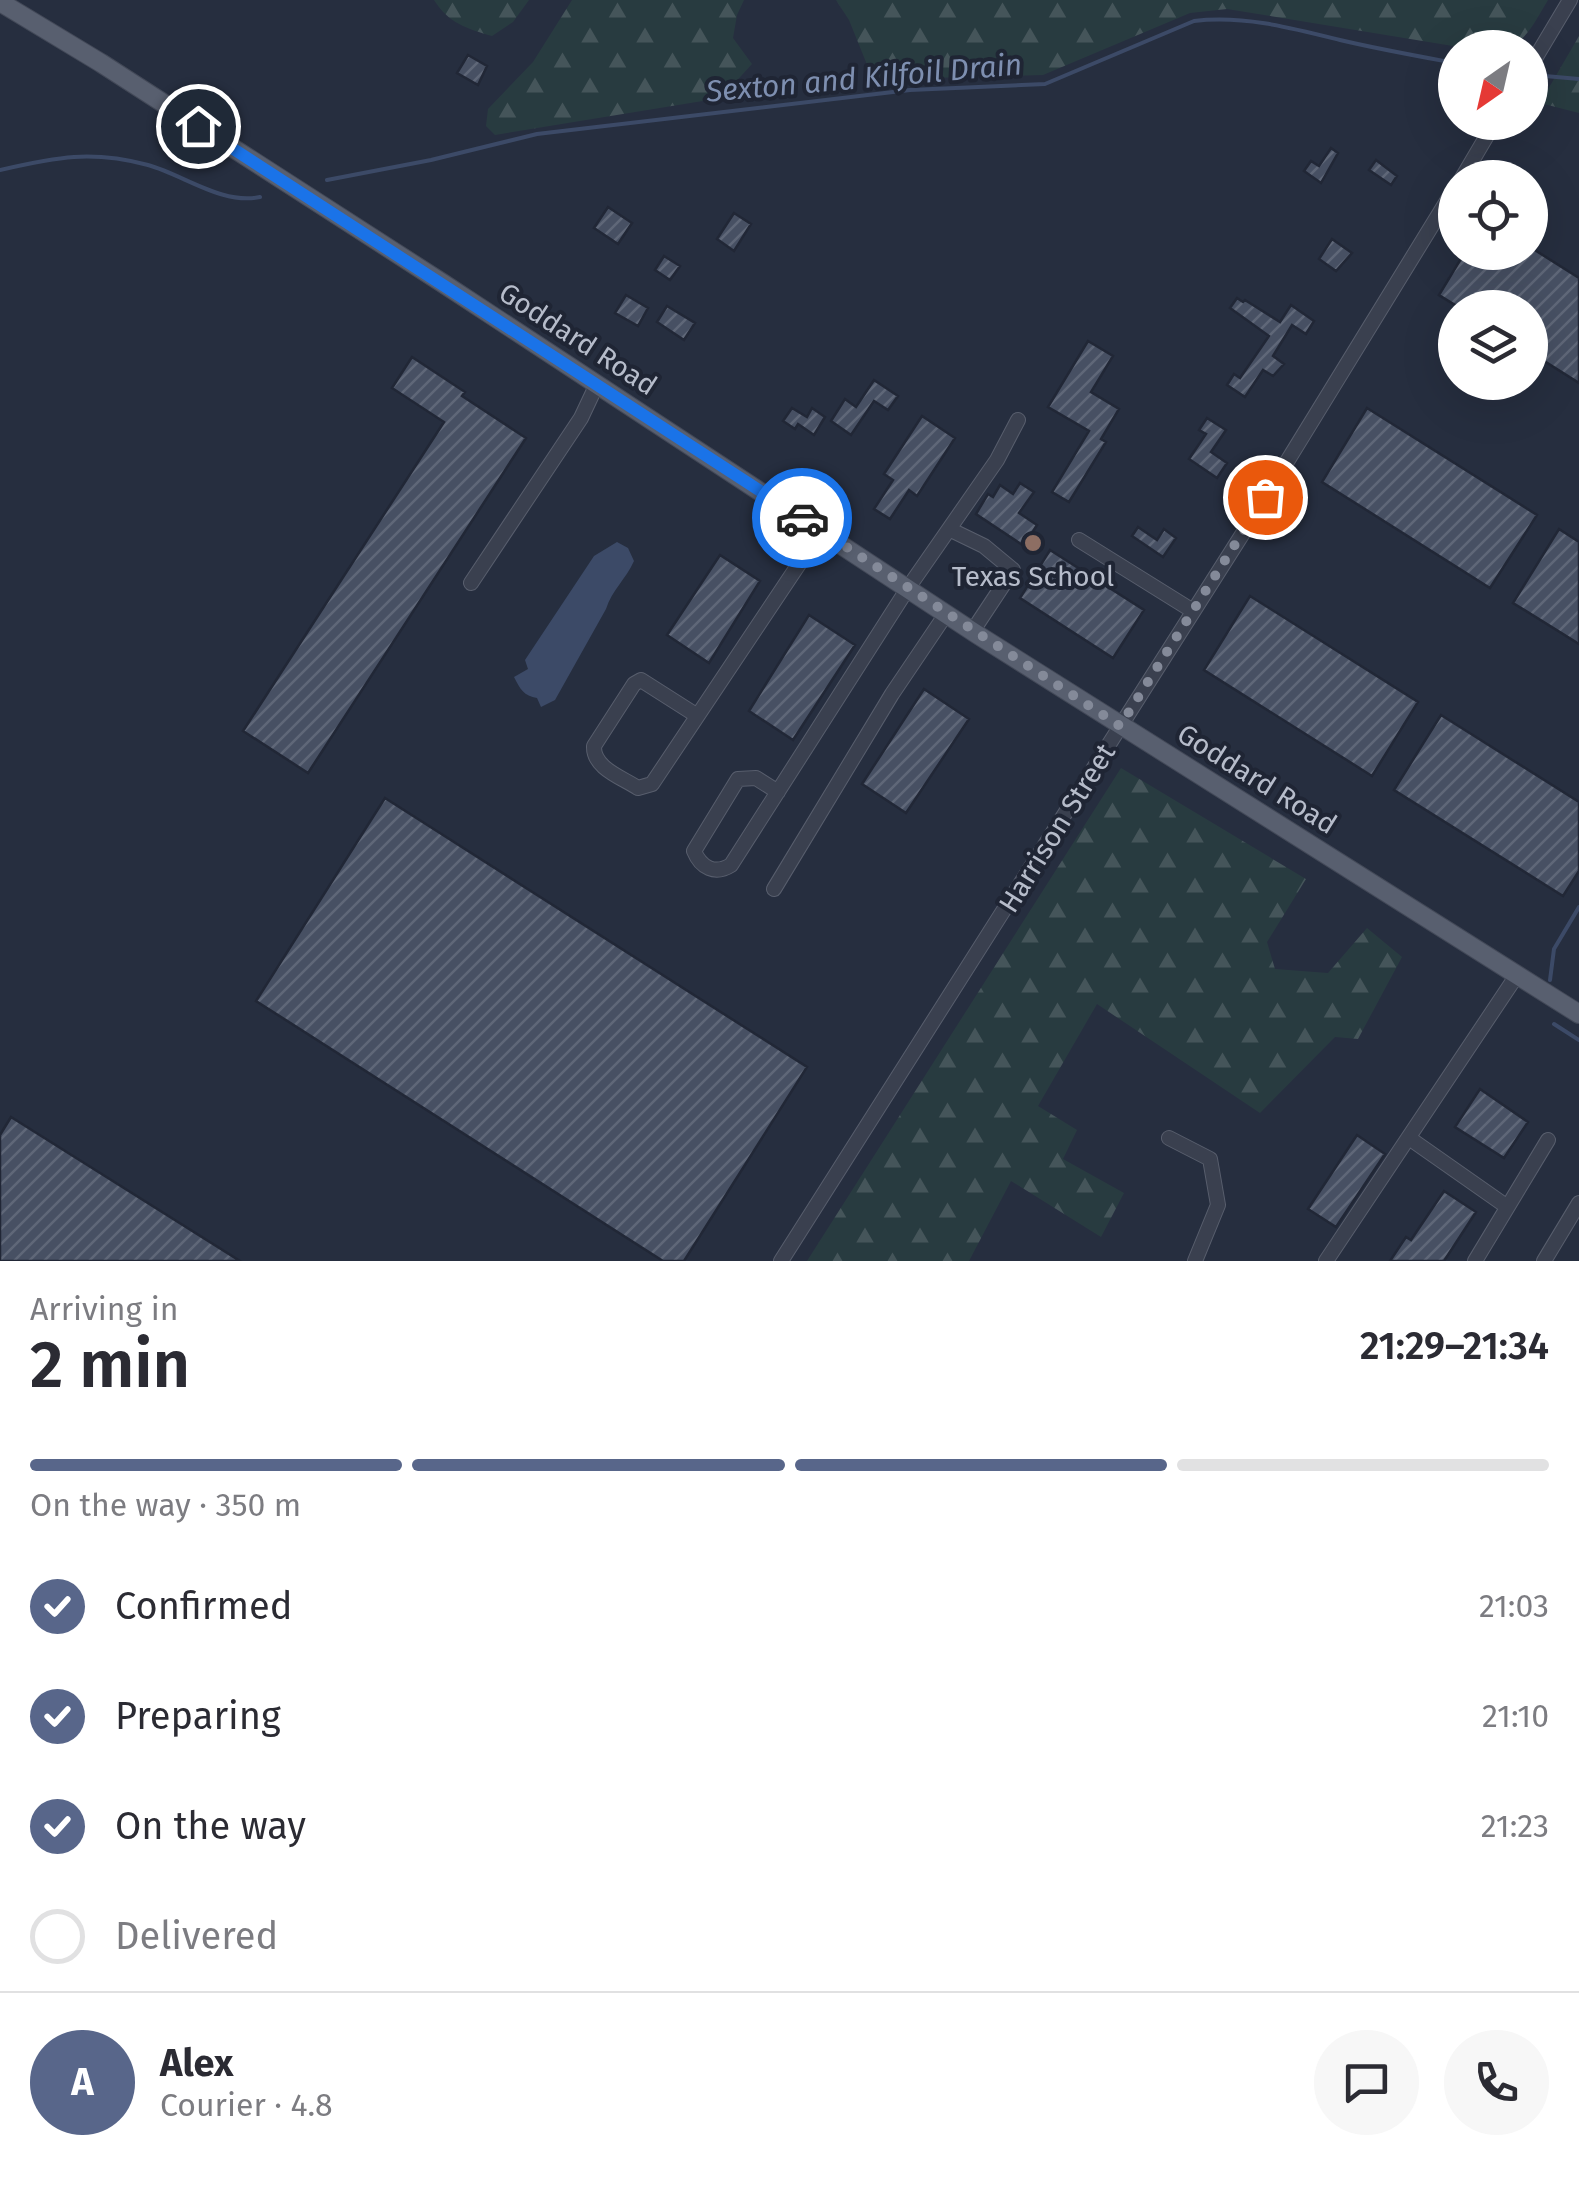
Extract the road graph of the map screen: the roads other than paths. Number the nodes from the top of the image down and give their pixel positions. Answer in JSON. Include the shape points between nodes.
{"nodes":[{"id":1,"x":1570,"y":0,"type":"edge"},
{"id":2,"x":0,"y":2,"type":"edge"},
{"id":3,"x":1548,"y":36,"type":"edge"},
{"id":4,"x":1438,"y":215,"type":"edge"},
{"id":5,"x":597,"y":384,"type":"junction"},
{"id":6,"x":1018,"y":420,"type":"dead end"},
{"id":7,"x":951,"y":530,"type":"junction"},
{"id":8,"x":821,"y":531,"type":"junction"},
{"id":9,"x":1079,"y":540,"type":"dead end"},
{"id":10,"x":471,"y":583,"type":"dead end"},
{"id":11,"x":908,"y":588,"type":"junction"},
{"id":12,"x":1193,"y":611,"type":"junction"},
{"id":13,"x":946,"y":614,"type":"junction"},
{"id":14,"x":972,"y":632,"type":"junction"},
{"id":15,"x":696,"y":715,"type":"junction"},
{"id":16,"x":1120,"y":726,"type":"junction"},
{"id":17,"x":778,"y":792,"type":"junction"},
{"id":18,"x":774,"y":888,"type":"dead end"},
{"id":19,"x":1517,"y":976,"type":"junction"},
{"id":20,"x":1579,"y":1014,"type":"edge"},
{"id":21,"x":1169,"y":1138,"type":"dead end"},
{"id":22,"x":1409,"y":1138,"type":"junction"},
{"id":23,"x":1548,"y":1140,"type":"dead end"},
{"id":24,"x":1579,"y":1202,"type":"edge"},
{"id":25,"x":1506,"y":1206,"type":"junction"},
{"id":26,"x":781,"y":1261,"type":"edge"},
{"id":27,"x":1195,"y":1261,"type":"edge"},
{"id":28,"x":1326,"y":1261,"type":"edge"},
{"id":29,"x":1475,"y":1261,"type":"edge"},
{"id":30,"x":1544,"y":1261,"type":"edge"}],
"edges":[{"from":1,"to":3,"type":"street"},
{"from":2,"to":5,"type":"main road","name":"Goddard Road"},
{"from":4,"to":12,"type":"street","name":"Harrison Street"},
{"from":5,"to":8,"type":"main road","name":"Goddard Road"},
{"from":5,"to":10,"type":"street"},
{"from":6,"to":7,"type":"street"},
{"from":7,"to":11,"type":"street"},
{"from":7,"to":14,"type":"street","via":[[1012,570]]},
{"from":8,"to":11,"type":"main road","name":"Goddard Road"},
{"from":8,"to":15,"type":"street"},
{"from":9,"to":12,"type":"street"},
{"from":11,"to":13,"type":"main road","name":"Goddard Road"},
{"from":11,"to":17,"type":"street"},
{"from":12,"to":16,"type":"street","name":"Harrison Street"},
{"from":13,"to":14,"type":"main road","name":"Goddard Road"},
{"from":13,"to":18,"type":"street"},
{"from":14,"to":16,"type":"main road","name":"Goddard Road"},
{"from":15,"to":15,"type":"street","via":[[646,788],[593,754],[641,680]]},
{"from":16,"to":19,"type":"main road","name":"Goddard Road"},
{"from":16,"to":26,"type":"street","name":"Harrison Street"},
{"from":17,"to":17,"type":"street","via":[[731,864],[713,870],[699,862],[694,851],[738,779],[756,778]]},
{"from":19,"to":20,"type":"main road","name":"Goddard Road"},
{"from":19,"to":22,"type":"street"},
{"from":21,"to":27,"type":"street","via":[[1210,1159],[1218,1205]]},
{"from":22,"to":25,"type":"street"},
{"from":22,"to":28,"type":"street"},
{"from":23,"to":25,"type":"street"},
{"from":24,"to":30,"type":"street"},
{"from":25,"to":29,"type":"street"}]}
